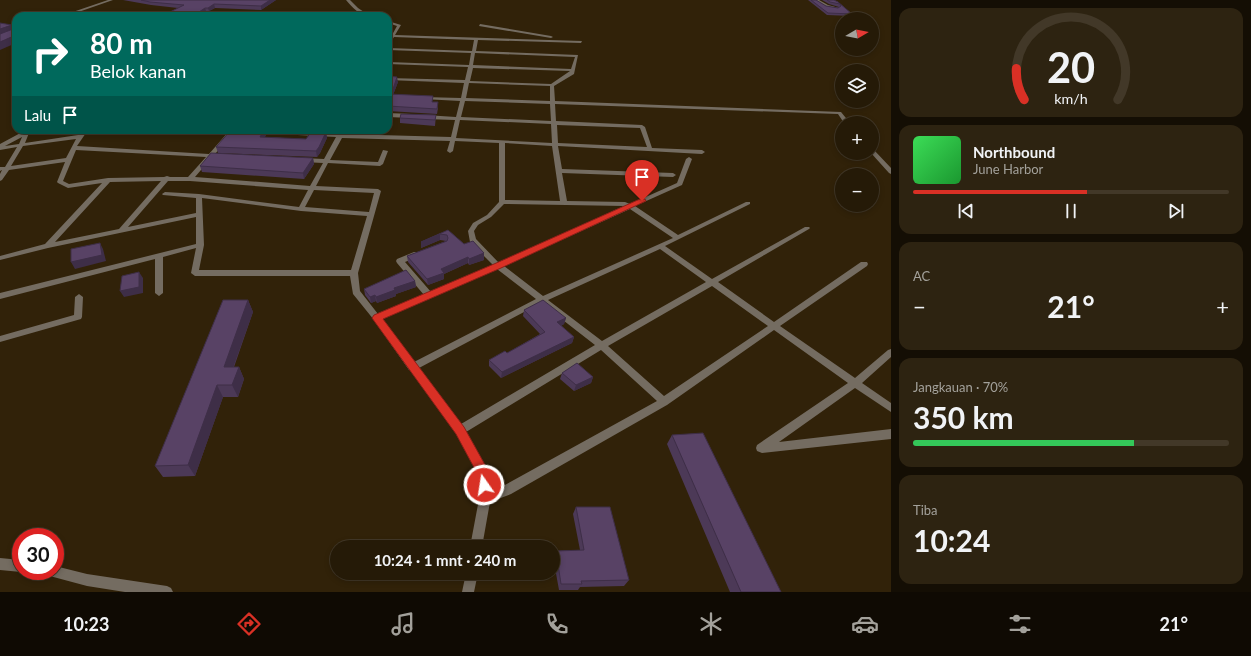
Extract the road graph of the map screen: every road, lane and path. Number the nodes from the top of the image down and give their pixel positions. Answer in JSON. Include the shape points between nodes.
{"nodes":[{"id":1,"x":111,"y":0,"type":"edge"},
{"id":2,"x":348,"y":0,"type":"edge"},
{"id":3,"x":817,"y":0,"type":"edge"},
{"id":4,"x":837,"y":8,"type":"edge"},
{"id":5,"x":75,"y":12,"type":"edge"},
{"id":6,"x":362,"y":12,"type":"edge"},
{"id":7,"x":392,"y":23,"type":"edge"},
{"id":8,"x":392,"y":25,"type":"edge"},
{"id":9,"x":398,"y":25,"type":"junction"},
{"id":10,"x":480,"y":25,"type":"dead end"},
{"id":11,"x":392,"y":33,"type":"edge"},
{"id":12,"x":469,"y":34,"type":"dead end"},
{"id":13,"x":392,"y":36,"type":"edge"},
{"id":14,"x":476,"y":39,"type":"junction"},
{"id":15,"x":495,"y":40,"type":"junction"},
{"id":16,"x":392,"y":49,"type":"edge"},
{"id":17,"x":474,"y":52,"type":"junction"},
{"id":18,"x":392,"y":63,"type":"edge"},
{"id":19,"x":471,"y":66,"type":"junction"},
{"id":20,"x":573,"y":70,"type":"junction"},
{"id":21,"x":392,"y":79,"type":"edge"},
{"id":22,"x":467,"y":81,"type":"junction"},
{"id":23,"x":552,"y":85,"type":"junction"},
{"id":24,"x":418,"y":98,"type":"edge"},
{"id":25,"x":462,"y":99,"type":"junction"},
{"id":26,"x":552,"y":103,"type":"junction"},
{"id":27,"x":392,"y":115,"type":"edge"},
{"id":28,"x":842,"y":116,"type":"edge"},
{"id":29,"x":457,"y":119,"type":"junction"},
{"id":30,"x":553,"y":122,"type":"junction"},
{"id":31,"x":24,"y":134,"type":"edge"},
{"id":32,"x":28,"y":134,"type":"edge"},
{"id":33,"x":82,"y":134,"type":"edge"},
{"id":34,"x":229,"y":134,"type":"edge"},
{"id":35,"x":307,"y":134,"type":"edge"},
{"id":36,"x":340,"y":136,"type":"junction"},
{"id":37,"x":79,"y":137,"type":"junction"},
{"id":38,"x":452,"y":139,"type":"junction"},
{"id":39,"x":502,"y":142,"type":"junction"},
{"id":40,"x":554,"y":144,"type":"junction"},
{"id":41,"x":22,"y":145,"type":"junction"},
{"id":42,"x":0,"y":147,"type":"edge"},
{"id":43,"x":75,"y":148,"type":"junction"},
{"id":44,"x":650,"y":150,"type":"junction"},
{"id":45,"x":385,"y":151,"type":"dead end"},
{"id":46,"x":450,"y":151,"type":"dead end"},
{"id":47,"x":702,"y":152,"type":"dead end"},
{"id":48,"x":210,"y":156,"type":"junction"},
{"id":49,"x":226,"y":156,"type":"edge"},
{"id":50,"x":689,"y":159,"type":"dead end"},
{"id":51,"x":879,"y":159,"type":"edge"},
{"id":52,"x":68,"y":160,"type":"junction"},
{"id":53,"x":295,"y":160,"type":"edge"},
{"id":54,"x":326,"y":161,"type":"junction"},
{"id":55,"x":3,"y":169,"type":"edge"},
{"id":56,"x":559,"y":171,"type":"junction"},
{"id":57,"x":891,"y":172,"type":"edge"},
{"id":58,"x":673,"y":176,"type":"dead end"},
{"id":59,"x":167,"y":178,"type":"junction"},
{"id":60,"x":0,"y":179,"type":"edge"},
{"id":61,"x":190,"y":179,"type":"junction"},
{"id":62,"x":108,"y":180,"type":"junction"},
{"id":63,"x":312,"y":188,"type":"junction"},
{"id":64,"x":165,"y":194,"type":"dead end"},
{"id":65,"x":199,"y":196,"type":"junction"},
{"id":66,"x":502,"y":202,"type":"junction"},
{"id":67,"x":748,"y":203,"type":"dead end"},
{"id":68,"x":564,"y":204,"type":"junction"},
{"id":69,"x":630,"y":206,"type":"junction"},
{"id":70,"x":301,"y":209,"type":"junction"},
{"id":71,"x":199,"y":214,"type":"junction"},
{"id":72,"x":370,"y":214,"type":"junction"},
{"id":73,"x":807,"y":228,"type":"dead end"},
{"id":74,"x":122,"y":230,"type":"junction"},
{"id":75,"x":678,"y":238,"type":"junction"},
{"id":76,"x":48,"y":246,"type":"junction"},
{"id":77,"x":200,"y":246,"type":"junction"},
{"id":78,"x":660,"y":246,"type":"junction"},
{"id":79,"x":422,"y":253,"type":"edge"},
{"id":80,"x":159,"y":256,"type":"junction"},
{"id":81,"x":0,"y":258,"type":"edge"},
{"id":82,"x":864,"y":264,"type":"dead end"},
{"id":83,"x":498,"y":266,"type":"junction"},
{"id":84,"x":354,"y":273,"type":"junction"},
{"id":85,"x":712,"y":283,"type":"junction"},
{"id":86,"x":159,"y":293,"type":"dead end"},
{"id":87,"x":429,"y":295,"type":"junction"},
{"id":88,"x":0,"y":296,"type":"edge"},
{"id":89,"x":79,"y":296,"type":"dead end"},
{"id":90,"x":541,"y":300,"type":"junction"},
{"id":91,"x":377,"y":318,"type":"junction"},
{"id":92,"x":774,"y":326,"type":"junction"},
{"id":93,"x":0,"y":339,"type":"edge"},
{"id":94,"x":602,"y":345,"type":"junction"},
{"id":95,"x":891,"y":352,"type":"edge"},
{"id":96,"x":412,"y":367,"type":"junction"},
{"id":97,"x":855,"y":383,"type":"junction"},
{"id":98,"x":664,"y":402,"type":"junction"},
{"id":99,"x":891,"y":408,"type":"edge"},
{"id":100,"x":460,"y":430,"type":"junction"},
{"id":101,"x":891,"y":434,"type":"edge"},
{"id":102,"x":485,"y":499,"type":"junction"},
{"id":103,"x":477,"y":540,"type":"edge"},
{"id":104,"x":0,"y":564,"type":"edge"},
{"id":105,"x":12,"y":565,"type":"edge"},
{"id":106,"x":64,"y":574,"type":"edge"},
{"id":107,"x":471,"y":580,"type":"edge"},
{"id":108,"x":167,"y":592,"type":"edge"},
{"id":109,"x":468,"y":592,"type":"edge"}],
"edges":[{"from":1,"to":5,"type":"street"},
{"from":2,"to":6,"type":"street"},
{"from":3,"to":4,"type":"street"},
{"from":7,"to":9,"type":"street"},
{"from":8,"to":9,"type":"street"},
{"from":9,"to":11,"type":"street"},
{"from":10,"to":15,"type":"street","via":[[581,42]]},
{"from":12,"to":15,"type":"street"},
{"from":13,"to":14,"type":"street"},
{"from":14,"to":15,"type":"street"},
{"from":14,"to":17,"type":"street"},
{"from":16,"to":17,"type":"street"},
{"from":17,"to":19,"type":"street"},
{"from":17,"to":20,"type":"street","via":[[577,56]]},
{"from":18,"to":19,"type":"street"},
{"from":19,"to":20,"type":"street"},
{"from":19,"to":22,"type":"street"},
{"from":20,"to":23,"type":"street","via":[[567,77]]},
{"from":21,"to":22,"type":"street"},
{"from":22,"to":23,"type":"street"},
{"from":22,"to":25,"type":"street"},
{"from":23,"to":26,"type":"street"},
{"from":24,"to":25,"type":"street"},
{"from":25,"to":26,"type":"street"},
{"from":25,"to":29,"type":"street"},
{"from":26,"to":28,"type":"street","via":[[839,113]]},
{"from":26,"to":30,"type":"street"},
{"from":27,"to":29,"type":"street"},
{"from":29,"to":30,"type":"street"},
{"from":29,"to":38,"type":"street"},
{"from":30,"to":40,"type":"street"},
{"from":30,"to":44,"type":"street","via":[[642,127]]},
{"from":31,"to":42,"type":"street"},
{"from":32,"to":41,"type":"street"},
{"from":33,"to":37,"type":"street"},
{"from":34,"to":48,"type":"street"},
{"from":35,"to":36,"type":"street"},
{"from":36,"to":38,"type":"street"},
{"from":36,"to":54,"type":"street"},
{"from":37,"to":41,"type":"street"},
{"from":37,"to":43,"type":"street"},
{"from":38,"to":39,"type":"street"},
{"from":38,"to":46,"type":"street"},
{"from":39,"to":40,"type":"street"},
{"from":39,"to":66,"type":"street"},
{"from":40,"to":44,"type":"street"},
{"from":40,"to":56,"type":"street"},
{"from":41,"to":42,"type":"street"},
{"from":41,"to":55,"type":"street"},
{"from":43,"to":48,"type":"street"},
{"from":43,"to":52,"type":"street"},
{"from":44,"to":47,"type":"street"},
{"from":45,"to":54,"type":"street","via":[[380,164]]},
{"from":48,"to":49,"type":"street"},
{"from":48,"to":61,"type":"street"},
{"from":50,"to":69,"type":"street","via":[[680,184]]},
{"from":51,"to":57,"type":"street"},
{"from":52,"to":55,"type":"street"},
{"from":52,"to":62,"type":"street","via":[[60,182],[68,186]]},
{"from":53,"to":54,"type":"street"},
{"from":54,"to":63,"type":"street"},
{"from":55,"to":60,"type":"street"},
{"from":56,"to":58,"type":"street"},
{"from":56,"to":68,"type":"street"},
{"from":59,"to":61,"type":"street"},
{"from":59,"to":62,"type":"street"},
{"from":59,"to":74,"type":"street"},
{"from":61,"to":63,"type":"street"},
{"from":62,"to":76,"type":"street"},
{"from":63,"to":70,"type":"street"},
{"from":63,"to":72,"type":"street","via":[[378,191]]},
{"from":64,"to":65,"type":"street"},
{"from":65,"to":70,"type":"street"},
{"from":65,"to":71,"type":"street"},
{"from":66,"to":68,"type":"street"},
{"from":66,"to":83,"type":"street","via":[[489,216],[475,224],[471,231],[473,240]]},
{"from":67,"to":75,"type":"street"},
{"from":68,"to":69,"type":"street"},
{"from":69,"to":75,"type":"street"},
{"from":69,"to":83,"type":"street"},
{"from":70,"to":72,"type":"street"},
{"from":71,"to":74,"type":"street"},
{"from":71,"to":77,"type":"street"},
{"from":72,"to":84,"type":"street"},
{"from":73,"to":85,"type":"street"},
{"from":74,"to":76,"type":"street"},
{"from":75,"to":78,"type":"street"},
{"from":76,"to":81,"type":"street"},
{"from":77,"to":80,"type":"street"},
{"from":77,"to":84,"type":"street","via":[[195,273]]},
{"from":78,"to":85,"type":"street"},
{"from":78,"to":90,"type":"street"},
{"from":79,"to":87,"type":"street","via":[[400,261]]},
{"from":80,"to":86,"type":"street"},
{"from":80,"to":88,"type":"street"},
{"from":82,"to":92,"type":"street"},
{"from":83,"to":87,"type":"street"},
{"from":83,"to":90,"type":"street"},
{"from":84,"to":91,"type":"street","via":[[356,292]]},
{"from":85,"to":92,"type":"street"},
{"from":85,"to":94,"type":"street"},
{"from":87,"to":91,"type":"street"},
{"from":89,"to":93,"type":"street","via":[[78,317]]},
{"from":90,"to":94,"type":"street"},
{"from":90,"to":96,"type":"street"},
{"from":91,"to":96,"type":"street"},
{"from":92,"to":97,"type":"street"},
{"from":92,"to":98,"type":"street"},
{"from":94,"to":98,"type":"street"},
{"from":94,"to":100,"type":"street"},
{"from":95,"to":97,"type":"street"},
{"from":96,"to":100,"type":"street"},
{"from":97,"to":99,"type":"street"},
{"from":97,"to":101,"type":"street","via":[[761,448]]},
{"from":98,"to":102,"type":"street","via":[[506,490]]},
{"from":100,"to":102,"type":"street","via":[[483,472]]},
{"from":102,"to":103,"type":"street"},
{"from":104,"to":105,"type":"street"},
{"from":106,"to":108,"type":"street"},
{"from":107,"to":109,"type":"street"}]}
